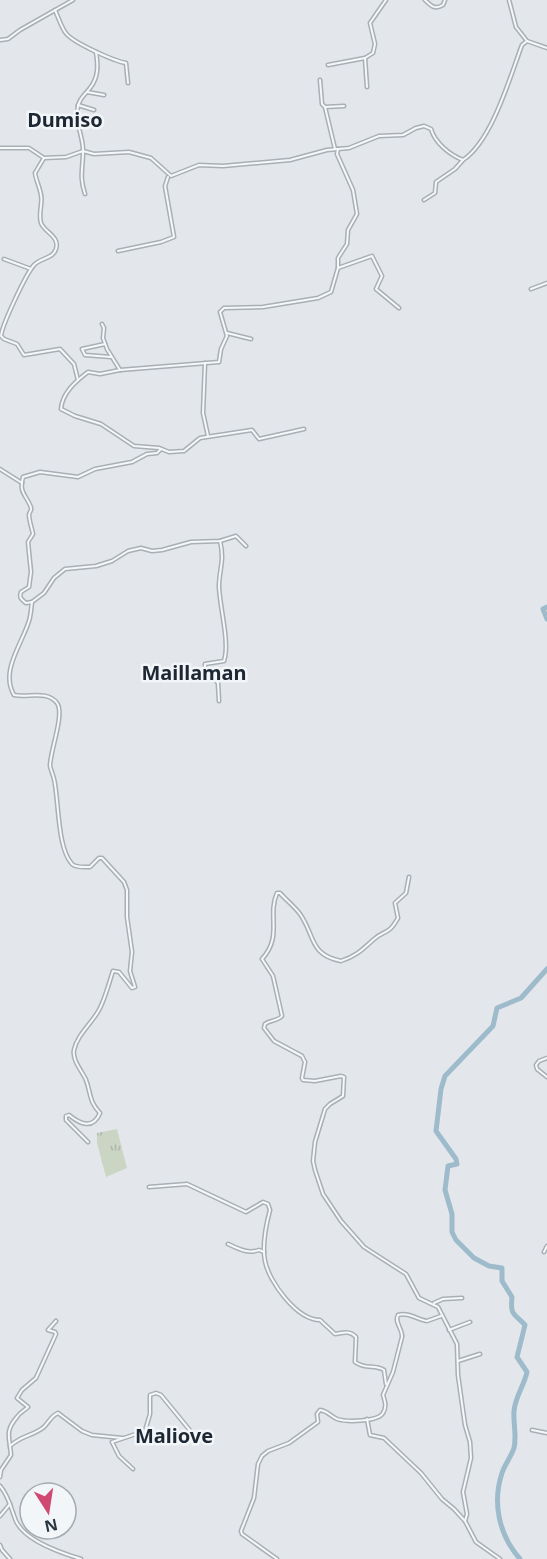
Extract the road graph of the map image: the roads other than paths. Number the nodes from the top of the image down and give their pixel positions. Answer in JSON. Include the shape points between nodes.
{"nodes":[{"id":1,"x":73,"y":0,"type":"edge"},
{"id":2,"x":386,"y":0,"type":"edge"},
{"id":3,"x":425,"y":0,"type":"edge"},
{"id":4,"x":445,"y":0,"type":"edge"},
{"id":5,"x":509,"y":0,"type":"edge"},
{"id":6,"x":55,"y":10,"type":"junction"},
{"id":7,"x":0,"y":40,"type":"edge"},
{"id":8,"x":527,"y":41,"type":"junction"},
{"id":9,"x":547,"y":48,"type":"edge"},
{"id":10,"x":96,"y":52,"type":"junction"},
{"id":11,"x":365,"y":58,"type":"junction"},
{"id":12,"x":328,"y":65,"type":"dead end"},
{"id":13,"x":320,"y":80,"type":"dead end"},
{"id":14,"x":128,"y":84,"type":"dead end"},
{"id":15,"x":367,"y":87,"type":"dead end"},
{"id":16,"x":87,"y":92,"type":"junction"},
{"id":17,"x":104,"y":95,"type":"dead end"},
{"id":18,"x":78,"y":105,"type":"junction"},
{"id":19,"x":344,"y":106,"type":"dead end"},
{"id":20,"x":325,"y":107,"type":"junction"},
{"id":21,"x":94,"y":110,"type":"dead end"},
{"id":22,"x":0,"y":148,"type":"edge"},
{"id":23,"x":337,"y":149,"type":"junction"},
{"id":24,"x":83,"y":152,"type":"junction"},
{"id":25,"x":44,"y":158,"type":"junction"},
{"id":26,"x":463,"y":160,"type":"junction"},
{"id":27,"x":169,"y":176,"type":"junction"},
{"id":28,"x":85,"y":194,"type":"dead end"},
{"id":29,"x":424,"y":200,"type":"dead end"},
{"id":30,"x":118,"y":250,"type":"dead end"},
{"id":31,"x":4,"y":259,"type":"dead end"},
{"id":32,"x":338,"y":268,"type":"junction"},
{"id":33,"x":32,"y":270,"type":"junction"},
{"id":34,"x":547,"y":283,"type":"edge"},
{"id":35,"x":531,"y":289,"type":"dead end"},
{"id":36,"x":399,"y":308,"type":"dead end"},
{"id":37,"x":102,"y":324,"type":"dead end"},
{"id":38,"x":227,"y":333,"type":"junction"},
{"id":39,"x":251,"y":339,"type":"dead end"},
{"id":40,"x":105,"y":344,"type":"junction"},
{"id":41,"x":111,"y":357,"type":"junction"},
{"id":42,"x":205,"y":363,"type":"junction"},
{"id":43,"x":120,"y":370,"type":"junction"},
{"id":44,"x":78,"y":380,"type":"junction"},
{"id":45,"x":304,"y":429,"type":"dead end"},
{"id":46,"x":208,"y":436,"type":"junction"},
{"id":47,"x":161,"y":449,"type":"junction"},
{"id":48,"x":0,"y":469,"type":"edge"},
{"id":49,"x":22,"y":483,"type":"junction"},
{"id":50,"x":220,"y":541,"type":"junction"},
{"id":51,"x":246,"y":546,"type":"dead end"},
{"id":52,"x":32,"y":602,"type":"junction"},
{"id":53,"x":219,"y":701,"type":"dead end"},
{"id":54,"x":409,"y":877,"type":"dead end"},
{"id":55,"x":547,"y":1058,"type":"edge"},
{"id":56,"x":547,"y":1077,"type":"edge"},
{"id":57,"x":88,"y":1142,"type":"dead end"},
{"id":58,"x":149,"y":1187,"type":"dead end"},
{"id":59,"x":228,"y":1244,"type":"dead end"},
{"id":60,"x":547,"y":1246,"type":"edge"},
{"id":61,"x":264,"y":1252,"type":"junction"},
{"id":62,"x":544,"y":1252,"type":"dead end"},
{"id":63,"x":462,"y":1298,"type":"dead end"},
{"id":64,"x":434,"y":1303,"type":"junction"},
{"id":65,"x":441,"y":1316,"type":"junction"},
{"id":66,"x":56,"y":1321,"type":"dead end"},
{"id":67,"x":470,"y":1322,"type":"dead end"},
{"id":68,"x":449,"y":1330,"type":"junction"},
{"id":69,"x":480,"y":1353,"type":"dead end"},
{"id":70,"x":458,"y":1361,"type":"junction"},
{"id":71,"x":386,"y":1386,"type":"junction"},
{"id":72,"x":367,"y":1419,"type":"junction"},
{"id":73,"x":532,"y":1430,"type":"dead end"},
{"id":74,"x":547,"y":1433,"type":"edge"},
{"id":75,"x":122,"y":1438,"type":"junction"},
{"id":76,"x":197,"y":1439,"type":"dead end"},
{"id":77,"x":10,"y":1446,"type":"junction"},
{"id":78,"x":133,"y":1469,"type":"dead end"},
{"id":79,"x":0,"y":1477,"type":"edge"},
{"id":80,"x":0,"y":1486,"type":"edge"},
{"id":81,"x":10,"y":1504,"type":"junction"},
{"id":82,"x":0,"y":1516,"type":"edge"},
{"id":83,"x":465,"y":1521,"type":"junction"},
{"id":84,"x":0,"y":1545,"type":"edge"},
{"id":85,"x":65,"y":1557,"type":"edge"},
{"id":86,"x":9,"y":1559,"type":"edge"},
{"id":87,"x":81,"y":1559,"type":"edge"},
{"id":88,"x":277,"y":1559,"type":"edge"},
{"id":89,"x":500,"y":1559,"type":"edge"}],
"edges":[{"from":1,"to":6,"type":"street"},
{"from":2,"to":11,"type":"street","via":[[370,23],[375,44],[373,53]]},
{"from":3,"to":4,"type":"street","via":[[438,8]]},
{"from":5,"to":8,"type":"street","via":[[516,27]]},
{"from":6,"to":7,"type":"street"},
{"from":6,"to":10,"type":"street","via":[[65,33]]},
{"from":8,"to":9,"type":"street"},
{"from":8,"to":26,"type":"street","via":[[481,144]]},
{"from":10,"to":14,"type":"street","via":[[126,63]]},
{"from":10,"to":16,"type":"street","via":[[97,74]]},
{"from":11,"to":12,"type":"street"},
{"from":11,"to":15,"type":"street"},
{"from":13,"to":20,"type":"street"},
{"from":16,"to":17,"type":"street"},
{"from":16,"to":18,"type":"street"},
{"from":18,"to":21,"type":"street"},
{"from":18,"to":24,"type":"street","via":[[77,125]]},
{"from":19,"to":20,"type":"street"},
{"from":20,"to":23,"type":"street"},
{"from":22,"to":25,"type":"street","via":[[29,148]]},
{"from":23,"to":26,"type":"street","via":[[379,136],[403,135],[424,126],[431,129],[433,137],[448,152]]},
{"from":23,"to":27,"type":"street","via":[[290,160],[199,165]]},
{"from":23,"to":32,"type":"street","via":[[353,190],[357,214],[348,230]]},
{"from":24,"to":25,"type":"street","via":[[66,158]]},
{"from":24,"to":27,"type":"street","via":[[140,154],[156,162]]},
{"from":24,"to":28,"type":"street","via":[[80,174]]},
{"from":25,"to":33,"type":"street","via":[[35,173],[41,192],[41,224],[56,240],[57,247]]},
{"from":26,"to":29,"type":"street","via":[[436,182],[435,194]]},
{"from":27,"to":30,"type":"street","via":[[165,186],[174,237]]},
{"from":31,"to":33,"type":"street"},
{"from":32,"to":36,"type":"street","via":[[372,256],[382,276],[376,289]]},
{"from":32,"to":38,"type":"street","via":[[331,292],[323,297],[263,307],[224,308],[220,312]]},
{"from":33,"to":44,"type":"street","via":[[1,336],[17,344],[24,355],[60,349],[74,364]]},
{"from":34,"to":35,"type":"street"},
{"from":37,"to":40,"type":"street"},
{"from":38,"to":39,"type":"street"},
{"from":38,"to":42,"type":"street","via":[[219,362]]},
{"from":40,"to":41,"type":"street"},
{"from":40,"to":41,"type":"street","via":[[82,349],[85,356]]},
{"from":41,"to":43,"type":"street"},
{"from":42,"to":43,"type":"street"},
{"from":42,"to":46,"type":"street","via":[[203,413]]},
{"from":43,"to":44,"type":"street","via":[[88,372]]},
{"from":44,"to":47,"type":"street","via":[[63,399],[61,409],[101,424],[134,446]]},
{"from":45,"to":46,"type":"street","via":[[259,439],[252,430]]},
{"from":46,"to":47,"type":"street","via":[[195,440],[184,451]]},
{"from":47,"to":49,"type":"street","via":[[132,462],[95,469],[78,477],[40,472],[23,477]]},
{"from":48,"to":49,"type":"street"},
{"from":49,"to":52,"type":"street","via":[[30,505],[33,534],[28,542],[29,587],[20,596],[26,603]]},
{"from":50,"to":51,"type":"street","via":[[236,536]]},
{"from":50,"to":52,"type":"street","via":[[190,542],[152,551],[141,548],[96,566],[65,569]]},
{"from":50,"to":53,"type":"street","via":[[221,612],[227,650],[224,661],[206,664],[206,670],[218,683]]},
{"from":52,"to":57,"type":"street","via":[[28,624],[10,664],[11,690],[24,697],[43,694],[59,708],[50,767],[58,816],[72,864],[90,867],[102,858],[127,890],[130,971],[135,987],[113,970],[99,1010],[74,1051],[94,1107],[100,1113],[96,1121],[87,1125],[69,1115],[66,1120]]},
{"from":54,"to":64,"type":"street","via":[[406,893],[395,903],[398,918],[393,927],[359,953],[341,961],[315,948],[300,914],[278,893],[273,904],[272,946],[262,959],[273,976],[282,1016],[264,1027],[274,1041],[302,1056],[303,1080],[344,1077],[343,1096],[325,1109],[315,1142],[313,1161],[320,1186],[328,1203],[364,1247],[406,1274],[419,1298]]},
{"from":55,"to":56,"type":"street","via":[[536,1065]]},
{"from":58,"to":61,"type":"street","via":[[187,1184],[246,1212],[263,1202],[268,1204]]},
{"from":59,"to":61,"type":"street","via":[[241,1250]]},
{"from":60,"to":62,"type":"street"},
{"from":61,"to":71,"type":"street","via":[[270,1275],[292,1306],[312,1320],[320,1320],[335,1334],[349,1332],[356,1336],[355,1362],[364,1368],[384,1370]]},
{"from":63,"to":64,"type":"street"},
{"from":64,"to":65,"type":"street"},
{"from":65,"to":68,"type":"street"},
{"from":65,"to":71,"type":"street","via":[[427,1321],[398,1315],[396,1321],[403,1333]]},
{"from":66,"to":77,"type":"street","via":[[48,1330],[56,1334],[36,1378],[18,1394],[17,1398],[28,1407],[8,1431]]},
{"from":67,"to":68,"type":"street"},
{"from":68,"to":70,"type":"street","via":[[457,1344]]},
{"from":69,"to":70,"type":"street"},
{"from":70,"to":83,"type":"street","via":[[471,1458],[464,1492]]},
{"from":71,"to":72,"type":"street","via":[[383,1413]]},
{"from":72,"to":83,"type":"street","via":[[370,1435],[384,1438]]},
{"from":72,"to":88,"type":"street","via":[[351,1422],[320,1410],[318,1422],[262,1456],[242,1534]]},
{"from":73,"to":74,"type":"street"},
{"from":75,"to":76,"type":"street","via":[[145,1431],[150,1395],[156,1393]]},
{"from":75,"to":77,"type":"street","via":[[92,1435],[58,1413],[37,1432],[20,1437]]},
{"from":75,"to":78,"type":"street","via":[[112,1442],[114,1448]]},
{"from":77,"to":79,"type":"street","via":[[11,1455]]},
{"from":80,"to":81,"type":"street"},
{"from":81,"to":82,"type":"street"},
{"from":81,"to":85,"type":"street","via":[[19,1527]]},
{"from":83,"to":89,"type":"street","via":[[477,1544]]},
{"from":84,"to":86,"type":"street"},
{"from":85,"to":87,"type":"street"}]}
